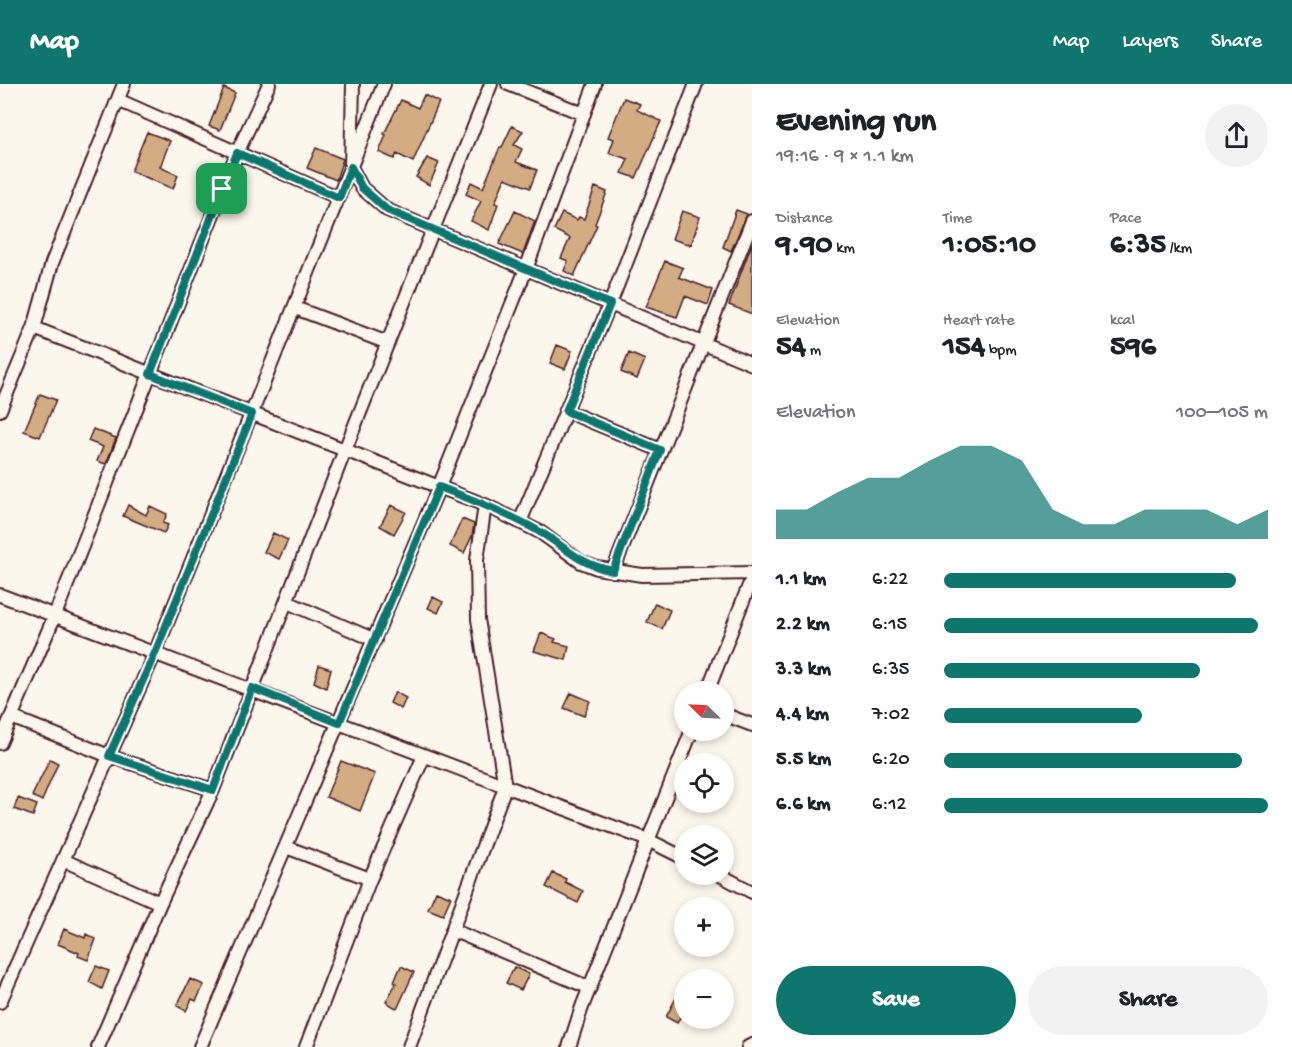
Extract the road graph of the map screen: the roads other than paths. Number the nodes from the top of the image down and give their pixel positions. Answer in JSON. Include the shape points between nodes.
{"nodes":[{"id":1,"x":124,"y":84,"type":"edge"},
{"id":2,"x":269,"y":84,"type":"edge"},
{"id":3,"x":353,"y":84,"type":"edge"},
{"id":4,"x":384,"y":84,"type":"edge"},
{"id":5,"x":491,"y":84,"type":"edge"},
{"id":6,"x":508,"y":84,"type":"edge"},
{"id":7,"x":595,"y":84,"type":"edge"},
{"id":8,"x":696,"y":84,"type":"edge"},
{"id":9,"x":118,"y":100,"type":"junction"},
{"id":10,"x":584,"y":114,"type":"junction"},
{"id":11,"x":237,"y":153,"type":"junction"},
{"id":12,"x":351,"y":167,"type":"junction"},
{"id":13,"x":339,"y":198,"type":"junction"},
{"id":14,"x":752,"y":221,"type":"edge"},
{"id":15,"x":433,"y":230,"type":"junction"},
{"id":16,"x":526,"y":269,"type":"junction"},
{"id":17,"x":610,"y":304,"type":"junction"},
{"id":18,"x":295,"y":308,"type":"junction"},
{"id":19,"x":34,"y":328,"type":"junction"},
{"id":20,"x":388,"y":343,"type":"junction"},
{"id":21,"x":702,"y":343,"type":"junction"},
{"id":22,"x":752,"y":364,"type":"edge"},
{"id":23,"x":150,"y":374,"type":"junction"},
{"id":24,"x":0,"y":410,"type":"edge"},
{"id":25,"x":566,"y":411,"type":"junction"},
{"id":26,"x":252,"y":414,"type":"junction"},
{"id":27,"x":345,"y":450,"type":"junction"},
{"id":28,"x":660,"y":450,"type":"junction"},
{"id":29,"x":439,"y":487,"type":"junction"},
{"id":30,"x":485,"y":505,"type":"junction"},
{"id":31,"x":520,"y":522,"type":"junction"},
{"id":32,"x":613,"y":571,"type":"junction"},
{"id":33,"x":752,"y":573,"type":"edge"},
{"id":34,"x":752,"y":579,"type":"edge"},
{"id":35,"x":0,"y":595,"type":"edge"},
{"id":36,"x":287,"y":602,"type":"junction"},
{"id":37,"x":55,"y":615,"type":"junction"},
{"id":38,"x":375,"y":640,"type":"junction"},
{"id":39,"x":155,"y":653,"type":"junction"},
{"id":40,"x":711,"y":681,"type":"edge"},
{"id":41,"x":252,"y":688,"type":"junction"},
{"id":42,"x":11,"y":717,"type":"junction"},
{"id":43,"x":734,"y":718,"type":"edge"},
{"id":44,"x":339,"y":723,"type":"junction"},
{"id":45,"x":752,"y":725,"type":"edge"},
{"id":46,"x":688,"y":741,"type":"edge"},
{"id":47,"x":0,"y":743,"type":"edge"},
{"id":48,"x":109,"y":756,"type":"junction"},
{"id":49,"x":424,"y":756,"type":"junction"},
{"id":50,"x":505,"y":787,"type":"junction"},
{"id":51,"x":213,"y":790,"type":"junction"},
{"id":52,"x":648,"y":840,"type":"junction"},
{"id":53,"x":286,"y":847,"type":"junction"},
{"id":54,"x":674,"y":853,"type":"edge"},
{"id":55,"x":63,"y":860,"type":"junction"},
{"id":56,"x":370,"y":879,"type":"junction"},
{"id":57,"x":734,"y":882,"type":"edge"},
{"id":58,"x":752,"y":892,"type":"edge"},
{"id":59,"x":160,"y":903,"type":"junction"},
{"id":60,"x":452,"y":930,"type":"junction"},
{"id":61,"x":590,"y":988,"type":"junction"},
{"id":62,"x":0,"y":1002,"type":"edge"},
{"id":63,"x":752,"y":1045,"type":"edge"},
{"id":64,"x":98,"y":1047,"type":"edge"},
{"id":65,"x":200,"y":1047,"type":"edge"},
{"id":66,"x":306,"y":1047,"type":"edge"},
{"id":67,"x":409,"y":1047,"type":"edge"},
{"id":68,"x":569,"y":1047,"type":"edge"},
{"id":69,"x":748,"y":1047,"type":"edge"}],
"edges":[{"from":1,"to":9,"type":"street"},
{"from":2,"to":11,"type":"street"},
{"from":3,"to":12,"type":"street"},
{"from":4,"to":12,"type":"street"},
{"from":5,"to":15,"type":"street"},
{"from":6,"to":10,"type":"street"},
{"from":7,"to":10,"type":"street"},
{"from":8,"to":17,"type":"street"},
{"from":9,"to":11,"type":"street"},
{"from":9,"to":19,"type":"street","via":[[52,263]]},
{"from":10,"to":16,"type":"street"},
{"from":11,"to":13,"type":"street"},
{"from":11,"to":23,"type":"street"},
{"from":12,"to":13,"type":"street"},
{"from":12,"to":15,"type":"street","via":[[362,188],[387,210]]},
{"from":13,"to":18,"type":"street"},
{"from":14,"to":21,"type":"street"},
{"from":15,"to":16,"type":"street"},
{"from":15,"to":20,"type":"street"},
{"from":16,"to":17,"type":"street"},
{"from":16,"to":29,"type":"street"},
{"from":17,"to":21,"type":"street"},
{"from":17,"to":25,"type":"street"},
{"from":18,"to":20,"type":"street"},
{"from":18,"to":26,"type":"street"},
{"from":19,"to":23,"type":"street"},
{"from":19,"to":24,"type":"street"},
{"from":20,"to":27,"type":"street"},
{"from":21,"to":22,"type":"street"},
{"from":21,"to":28,"type":"street"},
{"from":23,"to":26,"type":"street"},
{"from":23,"to":37,"type":"street"},
{"from":25,"to":28,"type":"street"},
{"from":25,"to":31,"type":"street"},
{"from":26,"to":27,"type":"street"},
{"from":26,"to":39,"type":"street"},
{"from":27,"to":29,"type":"street"},
{"from":27,"to":36,"type":"street"},
{"from":28,"to":32,"type":"street"},
{"from":29,"to":30,"type":"street"},
{"from":29,"to":38,"type":"street"},
{"from":30,"to":31,"type":"street"},
{"from":30,"to":50,"type":"street","via":[[477,560],[478,619]]},
{"from":31,"to":32,"type":"street","via":[[581,561]]},
{"from":32,"to":33,"type":"street","via":[[642,575]]},
{"from":34,"to":40,"type":"street"},
{"from":35,"to":37,"type":"street"},
{"from":36,"to":38,"type":"street"},
{"from":36,"to":41,"type":"street"},
{"from":37,"to":39,"type":"street"},
{"from":37,"to":42,"type":"street"},
{"from":38,"to":44,"type":"street"},
{"from":39,"to":41,"type":"street"},
{"from":39,"to":48,"type":"street"},
{"from":41,"to":44,"type":"street"},
{"from":41,"to":51,"type":"street"},
{"from":42,"to":47,"type":"street"},
{"from":42,"to":48,"type":"street"},
{"from":43,"to":45,"type":"street"},
{"from":44,"to":49,"type":"street"},
{"from":44,"to":53,"type":"street"},
{"from":46,"to":52,"type":"street"},
{"from":48,"to":51,"type":"street"},
{"from":48,"to":55,"type":"street"},
{"from":49,"to":50,"type":"street"},
{"from":49,"to":56,"type":"street"},
{"from":50,"to":52,"type":"street"},
{"from":50,"to":60,"type":"street"},
{"from":51,"to":59,"type":"street"},
{"from":52,"to":54,"type":"street"},
{"from":52,"to":61,"type":"street"},
{"from":53,"to":56,"type":"street"},
{"from":53,"to":65,"type":"street"},
{"from":55,"to":59,"type":"street"},
{"from":55,"to":62,"type":"street"},
{"from":56,"to":66,"type":"street"},
{"from":57,"to":58,"type":"street"},
{"from":59,"to":64,"type":"street"},
{"from":60,"to":61,"type":"street"},
{"from":60,"to":67,"type":"street"},
{"from":61,"to":68,"type":"street"},
{"from":63,"to":69,"type":"street"}]}
